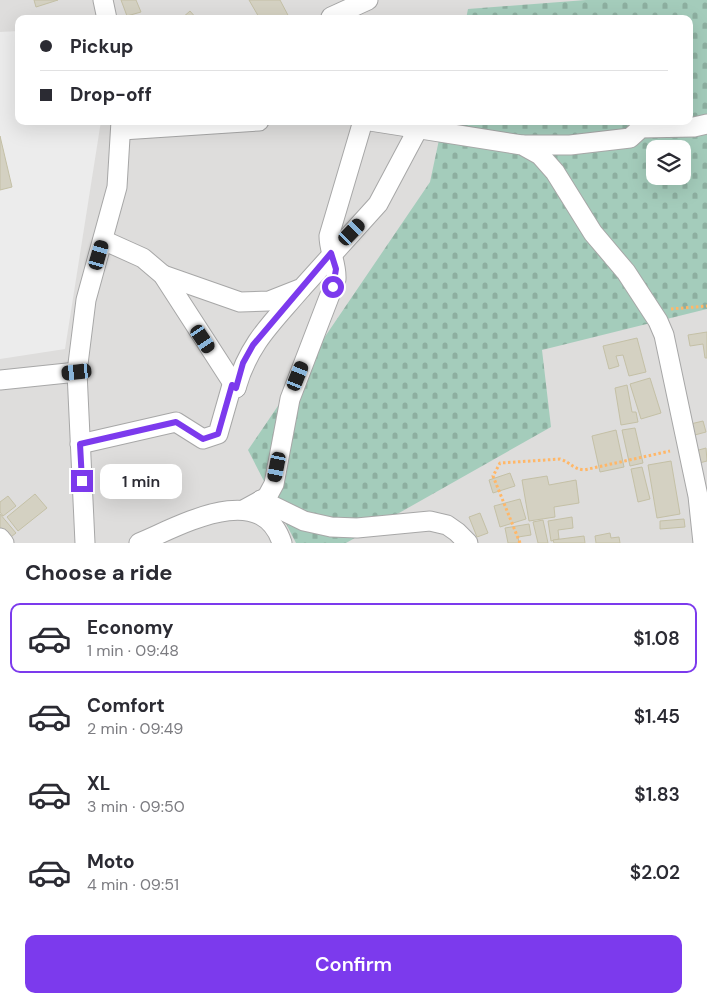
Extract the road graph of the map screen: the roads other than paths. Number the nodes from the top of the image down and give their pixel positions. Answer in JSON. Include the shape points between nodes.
{"nodes":[{"id":1,"x":103,"y":0,"type":"edge"},
{"id":2,"x":368,"y":0,"type":"edge"},
{"id":3,"x":329,"y":12,"type":"edge"},
{"id":4,"x":106,"y":15,"type":"edge"},
{"id":5,"x":707,"y":124,"type":"edge"},
{"id":6,"x":149,"y":125,"type":"edge"},
{"id":7,"x":363,"y":125,"type":"edge"},
{"id":8,"x":403,"y":125,"type":"edge"},
{"id":9,"x":122,"y":126,"type":"edge"},
{"id":10,"x":419,"y":127,"type":"junction"},
{"id":11,"x":522,"y":145,"type":"junction"},
{"id":12,"x":103,"y":240,"type":"junction"},
{"id":13,"x":331,"y":253,"type":"junction"},
{"id":14,"x":163,"y":275,"type":"junction"},
{"id":15,"x":302,"y":288,"type":"junction"},
{"id":16,"x":77,"y":372,"type":"junction"},
{"id":17,"x":0,"y":380,"type":"edge"},
{"id":18,"x":236,"y":388,"type":"junction"},
{"id":19,"x":80,"y":444,"type":"junction"},
{"id":20,"x":262,"y":500,"type":"junction"},
{"id":21,"x":245,"y":509,"type":"junction"},
{"id":22,"x":0,"y":538,"type":"edge"},
{"id":23,"x":4,"y":543,"type":"edge"},
{"id":24,"x":85,"y":543,"type":"edge"},
{"id":25,"x":139,"y":543,"type":"edge"},
{"id":26,"x":282,"y":543,"type":"edge"},
{"id":27,"x":468,"y":543,"type":"edge"},
{"id":28,"x":703,"y":543,"type":"edge"}],
"edges":[{"from":1,"to":4,"type":"street"},
{"from":2,"to":3,"type":"street"},
{"from":5,"to":11,"type":"street","via":[[641,128],[630,138],[570,145]]},
{"from":6,"to":9,"type":"street"},
{"from":7,"to":13,"type":"street","via":[[329,236]]},
{"from":8,"to":10,"type":"street"},
{"from":9,"to":12,"type":"street","via":[[117,187]]},
{"from":10,"to":11,"type":"street"},
{"from":10,"to":13,"type":"street","via":[[382,198]]},
{"from":11,"to":28,"type":"street","via":[[540,155],[555,172],[593,233],[626,272],[664,335],[698,496]]},
{"from":12,"to":14,"type":"street","via":[[143,258]]},
{"from":12,"to":16,"type":"street","via":[[86,300]]},
{"from":13,"to":15,"type":"street"},
{"from":13,"to":20,"type":"street","via":[[336,279],[290,399],[274,484]]},
{"from":14,"to":15,"type":"street","via":[[240,302],[269,301]]},
{"from":14,"to":18,"type":"street"},
{"from":15,"to":18,"type":"street","via":[[253,345],[243,363]]},
{"from":16,"to":17,"type":"street"},
{"from":16,"to":19,"type":"street"},
{"from":18,"to":19,"type":"street","via":[[232,385],[218,434],[209,439],[203,439],[176,422]]},
{"from":19,"to":24,"type":"street"},
{"from":20,"to":21,"type":"street"},
{"from":20,"to":27,"type":"street","via":[[304,521],[331,527],[357,528],[430,520],[457,532]]},
{"from":21,"to":25,"type":"street","via":[[218,511]]},
{"from":21,"to":26,"type":"street","via":[[272,526]]},
{"from":22,"to":23,"type":"street"}]}
